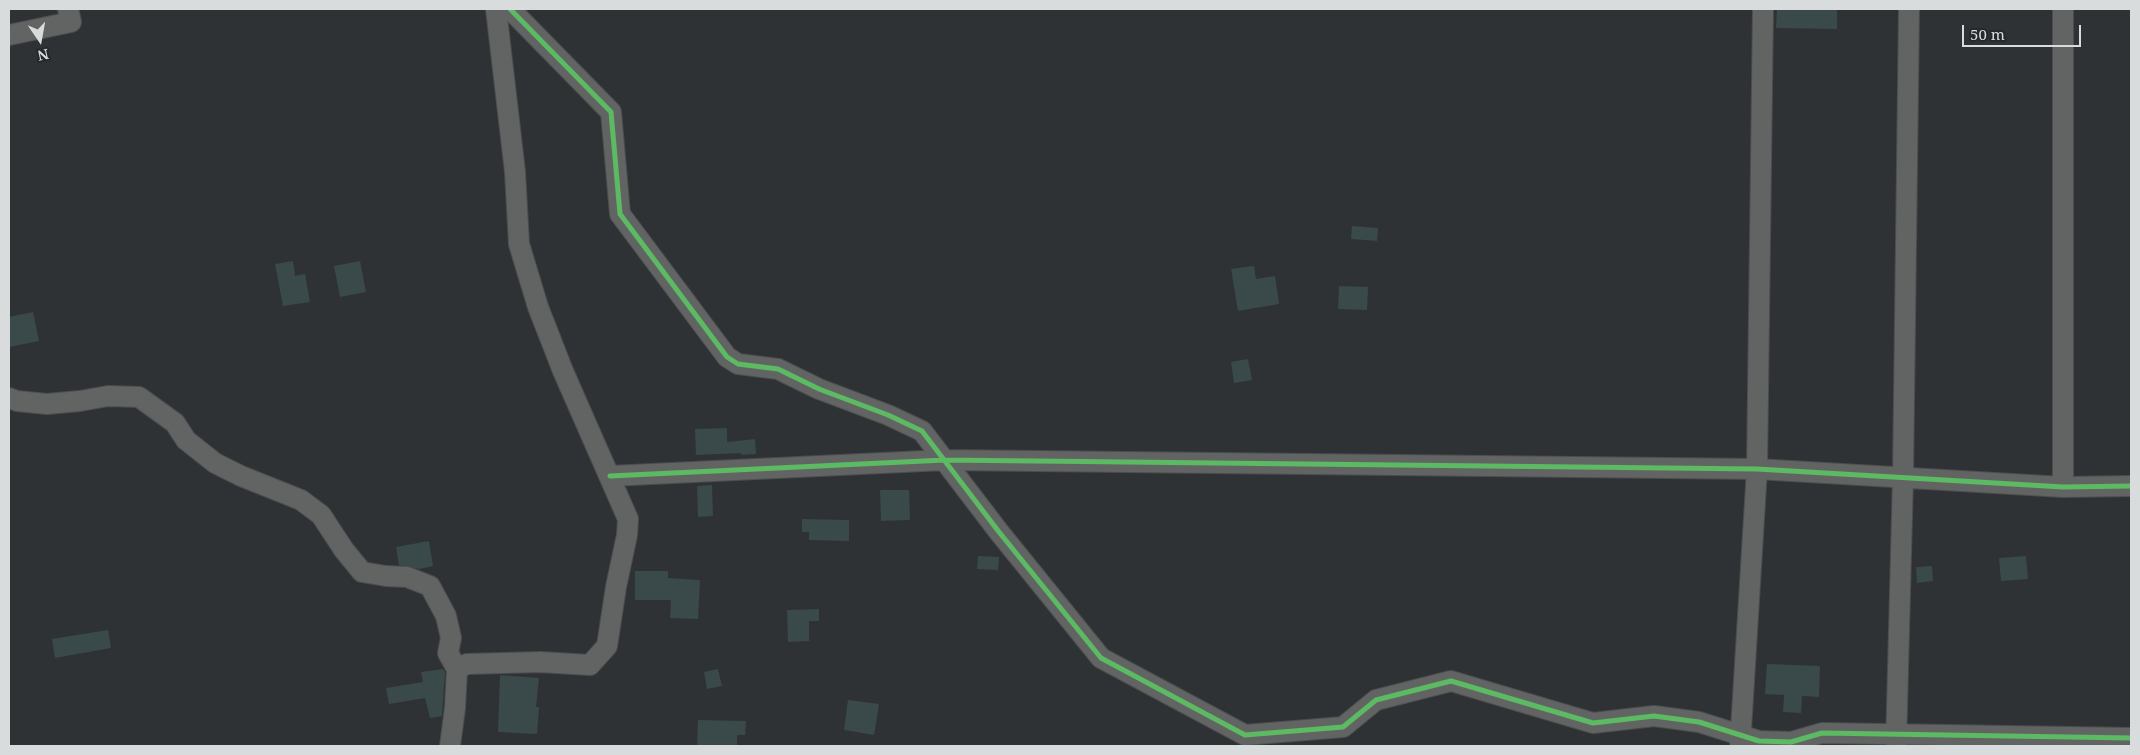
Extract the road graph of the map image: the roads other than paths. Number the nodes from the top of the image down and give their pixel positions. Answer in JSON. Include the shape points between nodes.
{"nodes":[{"id":1,"x":68,"y":9,"type":"edge"},
{"id":2,"x":496,"y":9,"type":"edge"},
{"id":3,"x":510,"y":9,"type":"edge"},
{"id":4,"x":1763,"y":9,"type":"edge"},
{"id":5,"x":1909,"y":9,"type":"edge"},
{"id":6,"x":2063,"y":9,"type":"edge"},
{"id":7,"x":9,"y":35,"type":"edge"},
{"id":8,"x":9,"y":398,"type":"edge"},
{"id":9,"x":945,"y":460,"type":"junction"},
{"id":10,"x":1757,"y":469,"type":"junction"},
{"id":11,"x":610,"y":476,"type":"junction"},
{"id":12,"x":1903,"y":477,"type":"junction"},
{"id":13,"x":2131,"y":486,"type":"edge"},
{"id":14,"x":2064,"y":487,"type":"junction"},
{"id":15,"x":457,"y":669,"type":"junction"},
{"id":16,"x":2131,"y":738,"type":"edge"},
{"id":17,"x":1896,"y":740,"type":"edge"},
{"id":18,"x":1740,"y":741,"type":"edge"},
{"id":19,"x":450,"y":746,"type":"edge"}],
"edges":[{"from":1,"to":7,"type":"street","via":[[71,22]]},
{"from":2,"to":11,"type":"street","via":[[515,172],[519,244],[563,371]]},
{"from":3,"to":9,"type":"street","via":[[612,112],[620,214],[727,357],[738,364],[778,369],[922,431]]},
{"from":4,"to":10,"type":"street"},
{"from":5,"to":12,"type":"street"},
{"from":6,"to":14,"type":"street"},
{"from":8,"to":15,"type":"street","via":[[47,404],[108,396],[139,397],[176,423],[186,440],[215,464],[301,500],[321,515],[362,572],[407,577],[430,586],[446,616],[451,638],[448,653]]},
{"from":9,"to":10,"type":"street"},
{"from":9,"to":11,"type":"street"},
{"from":9,"to":18,"type":"street","via":[[1101,658],[1245,735],[1343,727],[1376,700],[1451,681],[1593,723],[1654,716],[1699,722]]},
{"from":10,"to":12,"type":"street"},
{"from":10,"to":18,"type":"street"},
{"from":11,"to":15,"type":"street","via":[[628,519],[607,646],[590,665],[540,662],[467,664]]},
{"from":12,"to":14,"type":"street"},
{"from":12,"to":17,"type":"street"},
{"from":13,"to":14,"type":"street"},
{"from":15,"to":19,"type":"street"},
{"from":16,"to":17,"type":"street"},
{"from":17,"to":18,"type":"street","via":[[1822,733],[1791,742]]}]}
